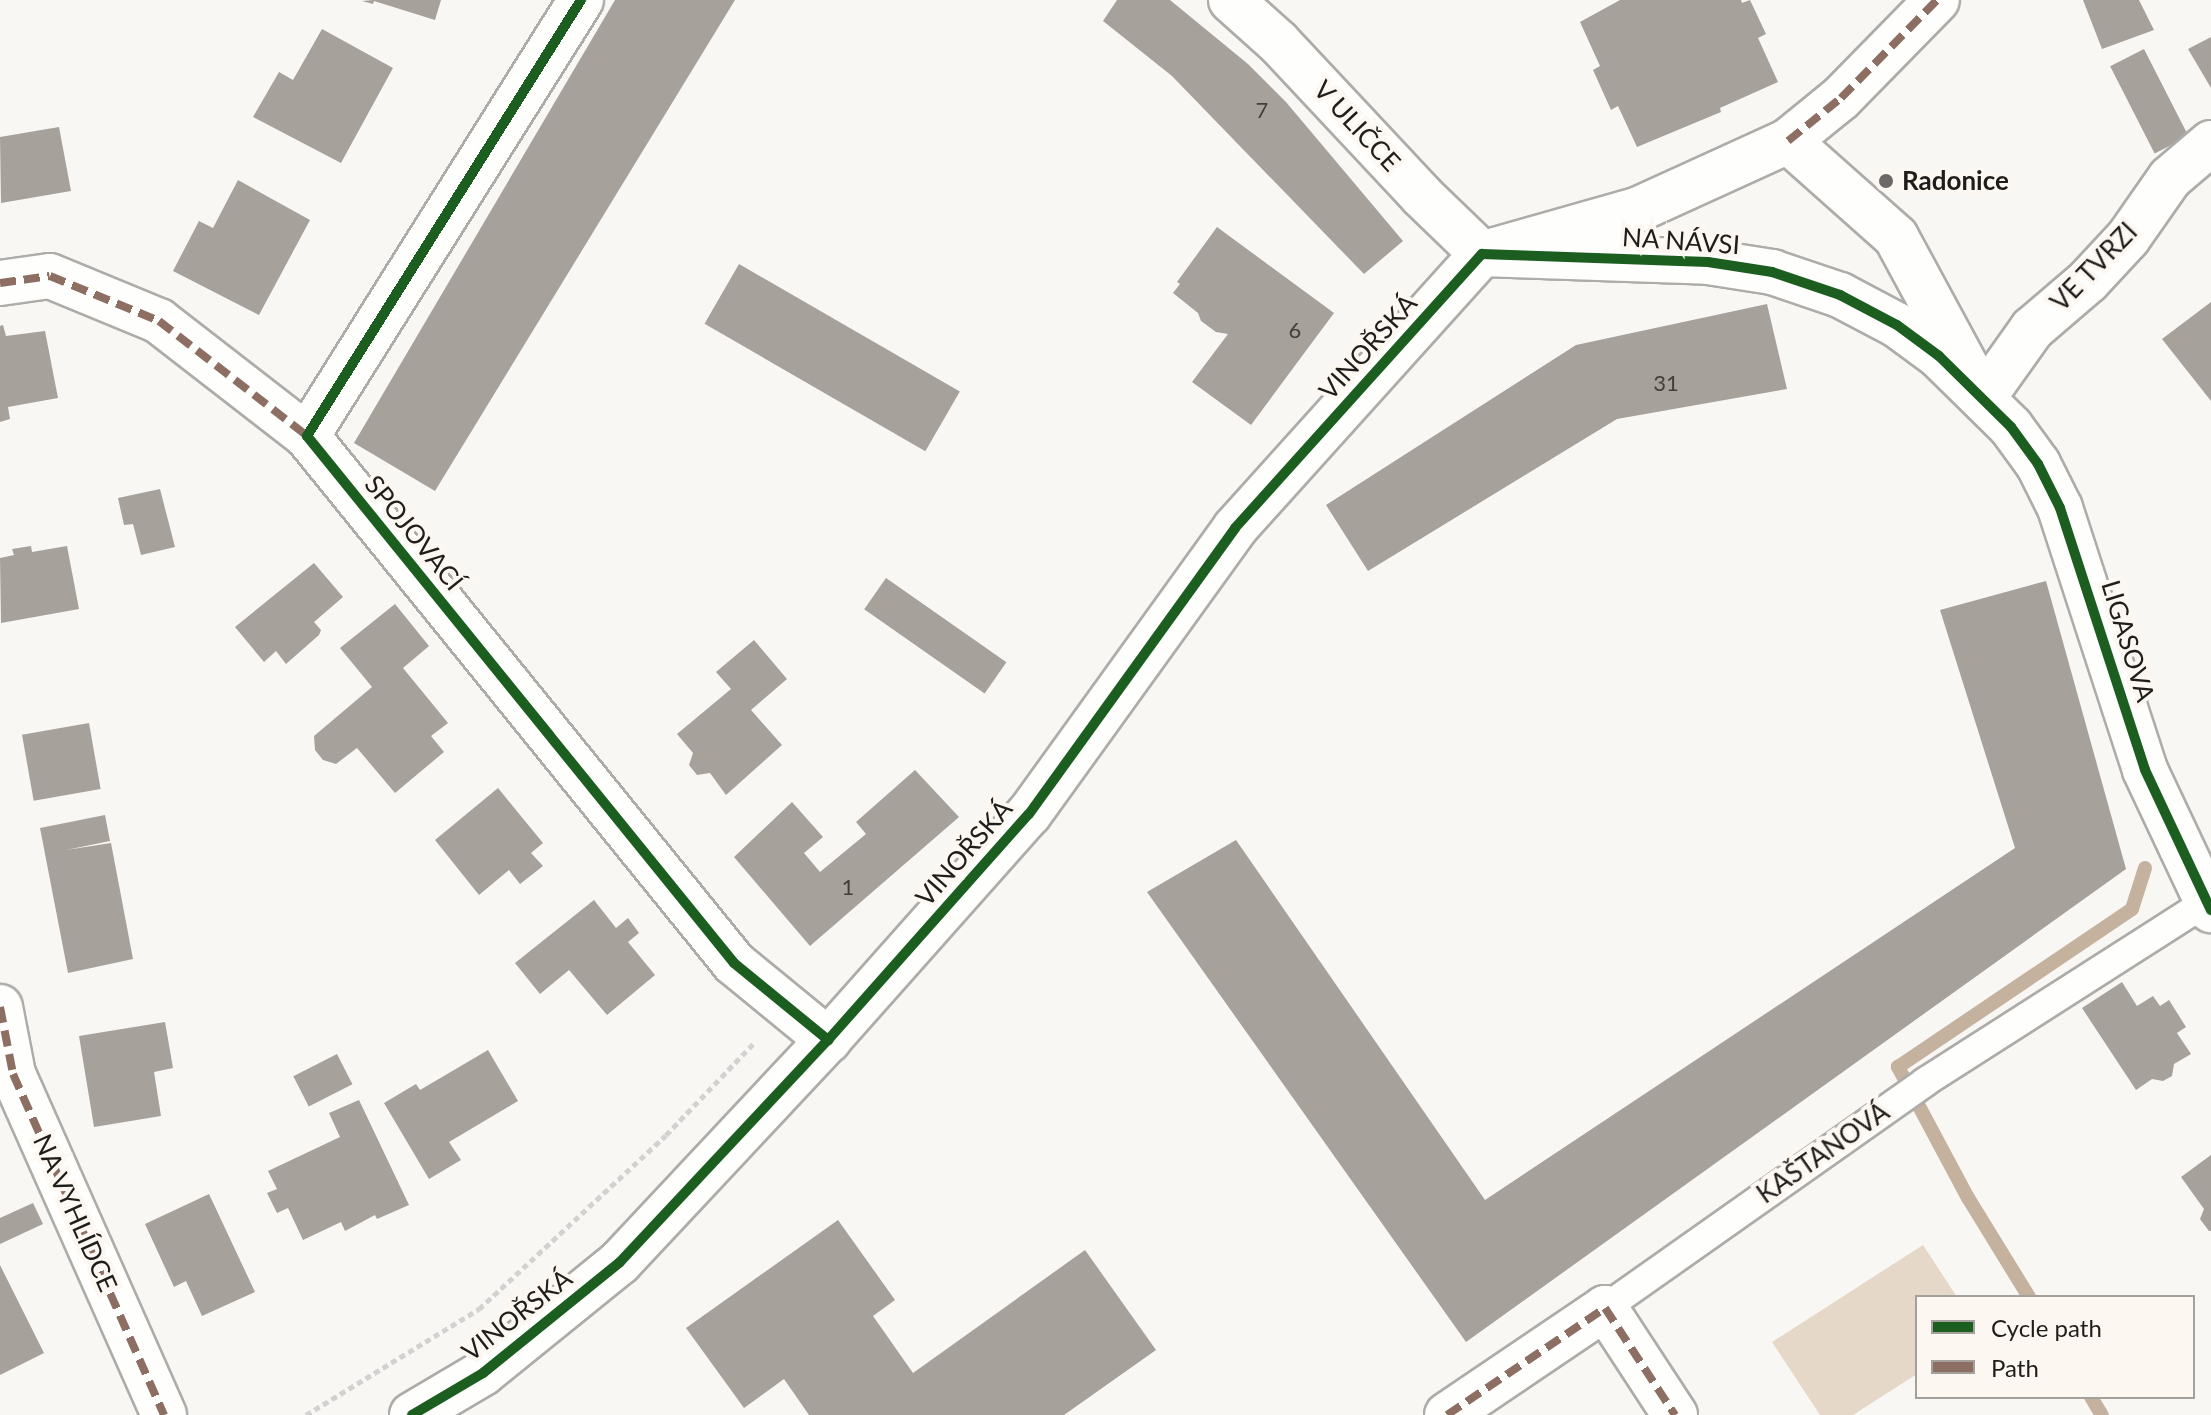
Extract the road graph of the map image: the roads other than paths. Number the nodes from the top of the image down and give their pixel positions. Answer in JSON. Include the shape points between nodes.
{"nodes":[{"id":1,"x":581,"y":0,"type":"edge"},
{"id":2,"x":1231,"y":0,"type":"edge"},
{"id":3,"x":1937,"y":0,"type":"edge"},
{"id":4,"x":1788,"y":141,"type":"junction"},
{"id":5,"x":2211,"y":143,"type":"edge"},
{"id":6,"x":1482,"y":254,"type":"junction"},
{"id":7,"x":0,"y":283,"type":"edge"},
{"id":8,"x":1983,"y":398,"type":"junction"},
{"id":9,"x":307,"y":436,"type":"junction"},
{"id":10,"x":2208,"y":906,"type":"edge"},
{"id":11,"x":0,"y":1007,"type":"edge"},
{"id":12,"x":828,"y":1040,"type":"junction"},
{"id":13,"x":1605,"y":1308,"type":"junction"},
{"id":14,"x":164,"y":1415,"type":"edge"},
{"id":15,"x":412,"y":1415,"type":"edge"},
{"id":16,"x":1447,"y":1415,"type":"edge"},
{"id":17,"x":1675,"y":1415,"type":"edge"}],
"edges":[{"from":1,"to":9,"type":"street"},
{"from":2,"to":6,"type":"street","name":"V ULIČCE"},
{"from":3,"to":4,"type":"street","name":"NA NÁVSI","via":[[1841,98]]},
{"from":4,"to":6,"type":"street","name":"NA NÁVSI","via":[[1639,209]]},
{"from":4,"to":8,"type":"street","via":[[1896,237]]},
{"from":5,"to":8,"type":"street","name":"VE TVRZI","via":[[2170,178],[2128,238],[2088,281],[2032,329]]},
{"from":6,"to":8,"type":"street","name":"NA NÁVSI","via":[[1708,262],[1772,272],[1840,295],[1897,325]]},
{"from":6,"to":12,"type":"street","name":"VINOŘSKÁ","via":[[1235,528],[1029,814]]},
{"from":7,"to":9,"type":"street","name":"SPOJOVACÍ","via":[[50,276],[159,321]]},
{"from":8,"to":10,"type":"street","name":"LIGASOVA","via":[[2038,464],[2060,508],[2145,770]]},
{"from":9,"to":12,"type":"street","name":"SPOJOVACÍ","via":[[734,963]]},
{"from":10,"to":13,"type":"lane","name":"KAŠTANOVÁ","via":[[1925,1082]]},
{"from":11,"to":14,"type":"street","name":"NA VYHLÍDCE","via":[[13,1074]]},
{"from":12,"to":15,"type":"street","name":"VINOŘSKÁ","via":[[620,1262],[483,1373]]},
{"from":13,"to":16,"type":"street","name":"KAŠTANOVÁ"},
{"from":13,"to":17,"type":"street"}]}
